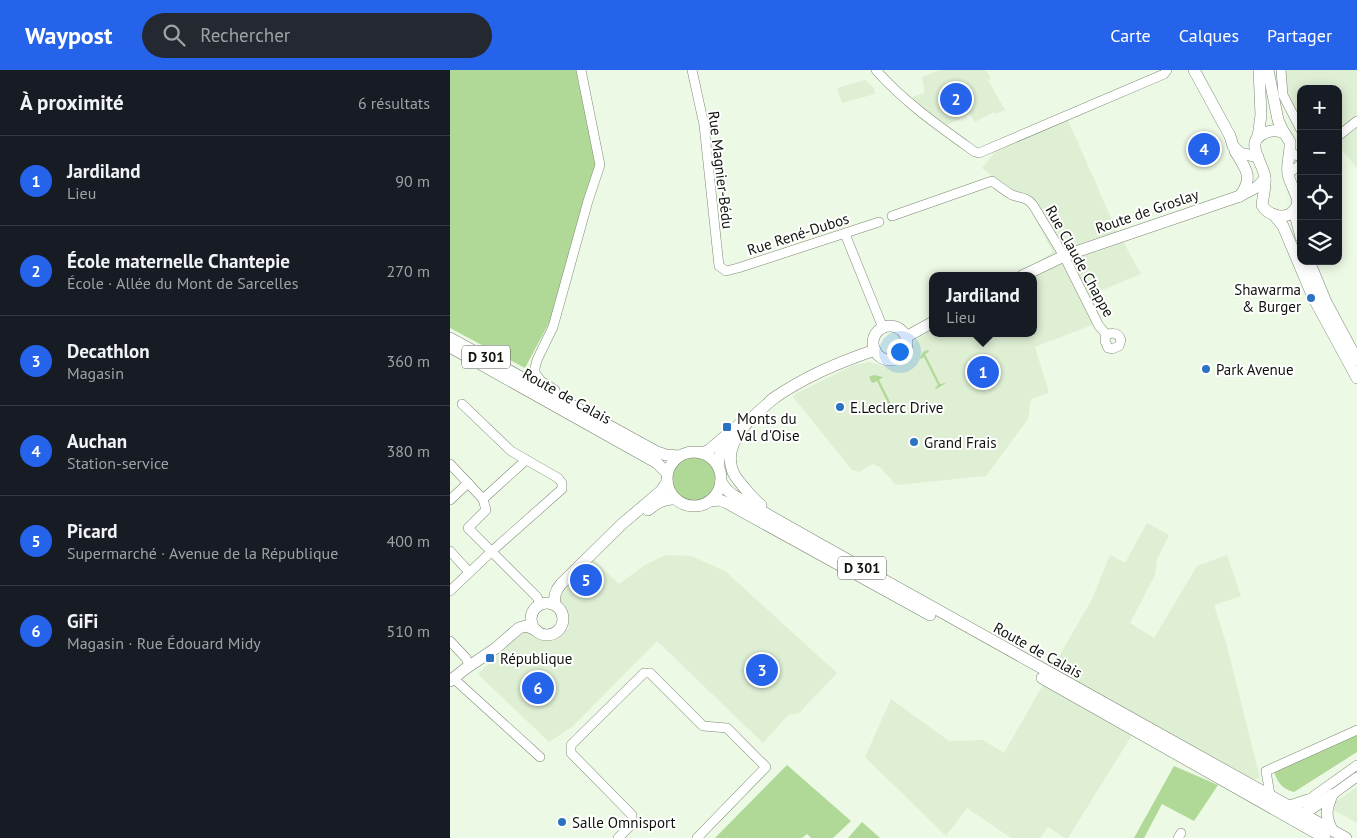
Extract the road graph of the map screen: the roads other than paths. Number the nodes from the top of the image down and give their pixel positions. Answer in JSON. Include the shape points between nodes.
{"nodes":[{"id":1,"x":581,"y":70,"type":"edge"},
{"id":2,"x":692,"y":70,"type":"edge"},
{"id":3,"x":876,"y":70,"type":"edge"},
{"id":4,"x":1167,"y":70,"type":"edge"},
{"id":5,"x":1194,"y":70,"type":"edge"},
{"id":6,"x":1259,"y":70,"type":"edge"},
{"id":7,"x":1268,"y":70,"type":"edge"},
{"id":8,"x":1281,"y":70,"type":"edge"},
{"id":9,"x":1357,"y":121,"type":"edge"},
{"id":10,"x":1297,"y":122,"type":"edge"},
{"id":11,"x":1284,"y":133,"type":"junction"},
{"id":12,"x":1342,"y":133,"type":"edge"},
{"id":13,"x":1257,"y":138,"type":"junction"},
{"id":14,"x":1231,"y":141,"type":"junction"},
{"id":15,"x":1290,"y":151,"type":"junction"},
{"id":16,"x":1297,"y":156,"type":"edge"},
{"id":17,"x":1258,"y":157,"type":"junction"},
{"id":18,"x":1297,"y":167,"type":"edge"},
{"id":19,"x":1288,"y":174,"type":"junction"},
{"id":20,"x":1265,"y":179,"type":"junction"},
{"id":21,"x":1240,"y":196,"type":"junction"},
{"id":22,"x":1263,"y":206,"type":"junction"},
{"id":23,"x":1295,"y":209,"type":"junction"},
{"id":24,"x":1274,"y":215,"type":"junction"},
{"id":25,"x":892,"y":216,"type":"dead end"},
{"id":26,"x":879,"y":222,"type":"dead end"},
{"id":27,"x":1297,"y":225,"type":"edge"},
{"id":28,"x":845,"y":234,"type":"junction"},
{"id":29,"x":1064,"y":256,"type":"junction"},
{"id":30,"x":1311,"y":265,"type":"edge"},
{"id":31,"x":726,"y":271,"type":"joint"},
{"id":32,"x":1030,"y":272,"type":"edge"},
{"id":33,"x":929,"y":324,"type":"edge"},
{"id":34,"x":884,"y":328,"type":"junction"},
{"id":35,"x":1106,"y":334,"type":"dead end"},
{"id":36,"x":906,"y":337,"type":"junction"},
{"id":37,"x":450,"y":338,"type":"edge"},
{"id":38,"x":450,"y":347,"type":"edge"},
{"id":39,"x":875,"y":350,"type":"junction"},
{"id":40,"x":1357,"y":360,"type":"edge"},
{"id":41,"x":1357,"y":378,"type":"edge"},
{"id":42,"x":777,"y":396,"type":"junction"},
{"id":43,"x":462,"y":404,"type":"dead end"},
{"id":44,"x":587,"y":414,"type":"junction"},
{"id":45,"x":741,"y":424,"type":"junction"},
{"id":46,"x":702,"y":453,"type":"junction"},
{"id":47,"x":679,"y":456,"type":"junction"},
{"id":48,"x":526,"y":460,"type":"junction"},
{"id":49,"x":450,"y":464,"type":"edge"},
{"id":50,"x":718,"y":466,"type":"junction"},
{"id":51,"x":667,"y":477,"type":"junction"},
{"id":52,"x":721,"y":482,"type":"junction"},
{"id":53,"x":468,"y":484,"type":"junction"},
{"id":54,"x":483,"y":499,"type":"junction"},
{"id":55,"x":676,"y":499,"type":"junction"},
{"id":56,"x":450,"y":500,"type":"edge"},
{"id":57,"x":710,"y":501,"type":"junction"},
{"id":58,"x":816,"y":542,"type":"junction"},
{"id":59,"x":450,"y":551,"type":"edge"},
{"id":60,"x":492,"y":551,"type":"junction"},
{"id":61,"x":589,"y":556,"type":"junction"},
{"id":62,"x":470,"y":572,"type":"junction"},
{"id":63,"x":450,"y":591,"type":"edge"},
{"id":64,"x":543,"y":606,"type":"junction"},
{"id":65,"x":536,"y":630,"type":"junction"},
{"id":66,"x":450,"y":641,"type":"edge"},
{"id":67,"x":469,"y":665,"type":"junction"},
{"id":68,"x":452,"y":679,"type":"edge"},
{"id":69,"x":1357,"y":730,"type":"edge"},
{"id":70,"x":540,"y":757,"type":"dead end"},
{"id":71,"x":1357,"y":765,"type":"edge"},
{"id":72,"x":1357,"y":777,"type":"edge"},
{"id":73,"x":1270,"y":795,"type":"junction"},
{"id":74,"x":1332,"y":795,"type":"junction"},
{"id":75,"x":1308,"y":800,"type":"junction"},
{"id":76,"x":1290,"y":806,"type":"junction"},
{"id":77,"x":1301,"y":819,"type":"junction"},
{"id":78,"x":1328,"y":834,"type":"edge"},
{"id":79,"x":618,"y":838,"type":"edge"},
{"id":80,"x":697,"y":838,"type":"edge"},
{"id":81,"x":1346,"y":838,"type":"edge"}],
"edges":[{"from":1,"to":44,"type":"street","via":[[600,165],[554,326],[534,368],[541,381]]},
{"from":2,"to":31,"type":"street","name":"Rue Magnier-Bédu","via":[[704,125],[719,266]]},
{"from":3,"to":4,"type":"street","via":[[923,114],[979,153]]},
{"from":5,"to":14,"type":"main road"},
{"from":6,"to":13,"type":"main road","via":[[1261,115]]},
{"from":7,"to":11,"type":"main road","via":[[1278,120]]},
{"from":8,"to":10,"type":"street","via":[[1283,95]]},
{"from":9,"to":12,"type":"street"},
{"from":11,"to":13,"type":"main road","via":[[1277,130]]},
{"from":11,"to":15,"type":"main road","via":[[1290,142]]},
{"from":13,"to":14,"type":"main road","via":[[1245,144]]},
{"from":13,"to":17,"type":"main road","via":[[1254,149]]},
{"from":14,"to":17,"type":"main road","via":[[1241,154]]},
{"from":14,"to":21,"type":"main road","via":[[1248,178]]},
{"from":15,"to":16,"type":"street"},
{"from":15,"to":19,"type":"main road"},
{"from":17,"to":20,"type":"main road"},
{"from":18,"to":19,"type":"street"},
{"from":19,"to":23,"type":"main road","via":[[1298,203]]},
{"from":20,"to":21,"type":"main road","name":"Route de Groslay"},
{"from":20,"to":22,"type":"main road"},
{"from":21,"to":22,"type":"main road","via":[[1253,198]]},
{"from":21,"to":29,"type":"main road","name":"Route de Groslay"},
{"from":22,"to":24,"type":"main road"},
{"from":23,"to":24,"type":"main road","via":[[1286,215]]},
{"from":23,"to":27,"type":"main road"},
{"from":24,"to":41,"type":"main road","via":[[1284,226],[1313,297]]},
{"from":25,"to":29,"type":"street","name":"Rue Claude Chappe","via":[[992,181],[1004,190],[1030,200]]},
{"from":26,"to":28,"type":"street","name":"Rue René-Dubos"},
{"from":28,"to":31,"type":"street","name":"Rue René-Dubos"},
{"from":28,"to":34,"type":"street"},
{"from":29,"to":32,"type":"main road","name":"Route de Groslay"},
{"from":29,"to":35,"type":"street","name":"Rue Claude Chappe"},
{"from":30,"to":40,"type":"main road"},
{"from":33,"to":36,"type":"main road"},
{"from":34,"to":36,"type":"main road","via":[[900,328]]},
{"from":34,"to":39,"type":"main road","via":[[876,334]]},
{"from":36,"to":39,"type":"main road","via":[[907,348],[896,359],[886,360]]},
{"from":37,"to":44,"type":"main road","name":"Route de Calais","number":"D 301"},
{"from":38,"to":51,"type":"main road","name":"Route de Calais","number":"D 301","via":[[657,463]]},
{"from":39,"to":42,"type":"main road","via":[[824,369]]},
{"from":42,"to":45,"type":"main road"},
{"from":42,"to":58,"type":"main road","via":[[740,432],[731,452],[731,465],[737,479],[756,501]]},
{"from":43,"to":48,"type":"street","via":[[511,451]]},
{"from":44,"to":47,"type":"main road","name":"Route de Calais","number":"D 301","via":[[657,452]]},
{"from":45,"to":46,"type":"main road"},
{"from":45,"to":50,"type":"main road","via":[[722,451]]},
{"from":46,"to":47,"type":"main road","via":[[690,452]]},
{"from":46,"to":50,"type":"main road"},
{"from":47,"to":51,"type":"main road","via":[[670,465]]},
{"from":48,"to":54,"type":"street"},
{"from":48,"to":60,"type":"street","via":[[558,478],[562,489]]},
{"from":49,"to":53,"type":"street"},
{"from":50,"to":52,"type":"main road"},
{"from":51,"to":55,"type":"main road","via":[[669,490]]},
{"from":51,"to":61,"type":"main road","via":[[661,491]]},
{"from":52,"to":57,"type":"main road"},
{"from":52,"to":58,"type":"main road","name":"Route de Calais","number":"D 301","via":[[733,494]]},
{"from":53,"to":54,"type":"street"},
{"from":53,"to":56,"type":"street"},
{"from":54,"to":60,"type":"street","via":[[486,510],[468,528]]},
{"from":55,"to":57,"type":"main road","via":[[694,506]]},
{"from":55,"to":61,"type":"main road","via":[[655,504]]},
{"from":57,"to":77,"type":"main road","name":"Route de Calais","number":"D 301","via":[[723,501],[737,508]]},
{"from":58,"to":73,"type":"main road","name":"Route de Calais","number":"D 301"},
{"from":59,"to":62,"type":"street"},
{"from":60,"to":62,"type":"street"},
{"from":60,"to":64,"type":"street"},
{"from":61,"to":64,"type":"main road"},
{"from":62,"to":63,"type":"street"},
{"from":64,"to":65,"type":"main road","via":[[532,622]]},
{"from":64,"to":65,"type":"main road","via":[[559,608],[563,624],[555,633],[547,635]]},
{"from":64,"to":67,"type":"main road","via":[[523,616]]},
{"from":65,"to":67,"type":"main road","via":[[526,626],[519,628]]},
{"from":66,"to":67,"type":"street"},
{"from":67,"to":68,"type":"main road"},
{"from":68,"to":70,"type":"street"},
{"from":69,"to":73,"type":"street","via":[[1266,771]]},
{"from":71,"to":75,"type":"street"},
{"from":72,"to":74,"type":"street"},
{"from":73,"to":76,"type":"main road","name":"Route de Calais","number":"D 301"},
{"from":74,"to":77,"type":"main road"},
{"from":74,"to":78,"type":"main road","via":[[1326,814]]},
{"from":75,"to":76,"type":"main road"},
{"from":75,"to":77,"type":"main road"},
{"from":76,"to":77,"type":"main road","name":"Route de Calais","number":"D 301"},
{"from":77,"to":78,"type":"main road","name":"Route de Calais","number":"D 301"},
{"from":78,"to":81,"type":"main road","name":"Route de Calais","number":"D 301"},
{"from":79,"to":80,"type":"street","via":[[632,824],[632,815],[571,753],[570,745],[644,673],[650,673],[703,726],[727,728],[766,767]]}]}
